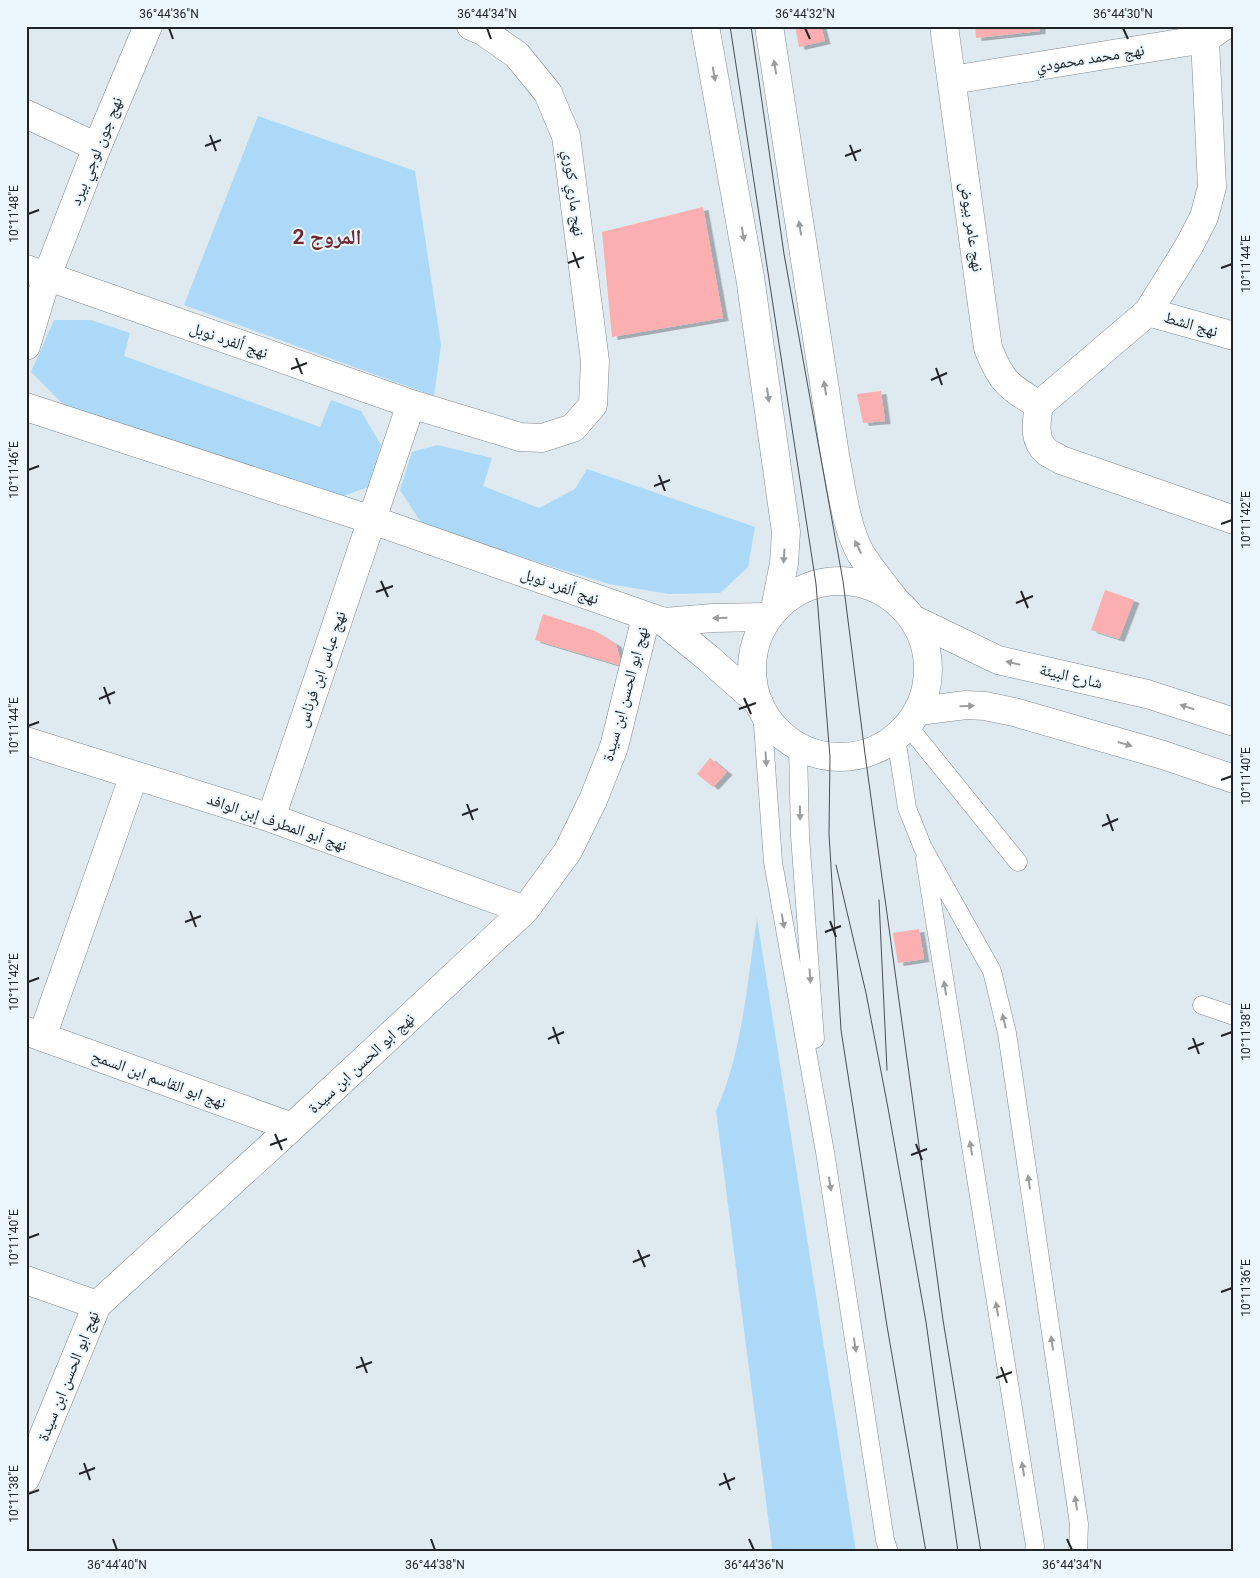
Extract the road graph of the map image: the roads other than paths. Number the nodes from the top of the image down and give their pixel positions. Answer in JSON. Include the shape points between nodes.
{"nodes":[{"id":1,"x":148,"y":26,"type":"edge"},
{"id":2,"x":472,"y":26,"type":"edge"},
{"id":3,"x":705,"y":26,"type":"edge"},
{"id":4,"x":769,"y":26,"type":"edge"},
{"id":5,"x":944,"y":26,"type":"edge"},
{"id":6,"x":1215,"y":33,"type":"edge"},
{"id":7,"x":952,"y":80,"type":"junction"},
{"id":8,"x":26,"y":114,"type":"edge"},
{"id":9,"x":97,"y":146,"type":"junction"},
{"id":10,"x":37,"y":273,"type":"edge"},
{"id":11,"x":1148,"y":312,"type":"junction"},
{"id":12,"x":1234,"y":336,"type":"edge"},
{"id":13,"x":26,"y":346,"type":"edge"},
{"id":14,"x":411,"y":404,"type":"junction"},
{"id":15,"x":1039,"y":405,"type":"junction"},
{"id":16,"x":26,"y":407,"type":"edge"},
{"id":17,"x":520,"y":437,"type":"joint"},
{"id":18,"x":372,"y":520,"type":"junction"},
{"id":19,"x":1234,"y":520,"type":"edge"},
{"id":20,"x":905,"y":610,"type":"junction"},
{"id":21,"x":772,"y":613,"type":"junction"},
{"id":22,"x":655,"y":620,"type":"junction"},
{"id":23,"x":761,"y":707,"type":"junction"},
{"id":24,"x":1234,"y":722,"type":"edge"},
{"id":25,"x":908,"y":725,"type":"junction"},
{"id":26,"x":26,"y":741,"type":"edge"},
{"id":27,"x":798,"y":747,"type":"junction"},
{"id":28,"x":134,"y":775,"type":"junction"},
{"id":29,"x":1234,"y":779,"type":"edge"},
{"id":30,"x":271,"y":818,"type":"junction"},
{"id":31,"x":923,"y":848,"type":"junction"},
{"id":32,"x":1018,"y":862,"type":"dead end"},
{"id":33,"x":525,"y":910,"type":"junction"},
{"id":34,"x":1202,"y":1005,"type":"dead end"},
{"id":35,"x":1234,"y":1016,"type":"edge"},
{"id":36,"x":34,"y":1034,"type":"edge"},
{"id":37,"x":292,"y":1127,"type":"junction"},
{"id":38,"x":824,"y":1152,"type":"junction"},
{"id":39,"x":26,"y":1280,"type":"edge"},
{"id":40,"x":97,"y":1305,"type":"junction"},
{"id":41,"x":26,"y":1478,"type":"edge"},
{"id":42,"x":889,"y":1552,"type":"edge"},
{"id":43,"x":1034,"y":1552,"type":"edge"},
{"id":44,"x":1078,"y":1552,"type":"edge"}],
"edges":[{"from":1,"to":9,"type":"street","name":"نهج جون لوجي بيرد"},
{"from":2,"to":17,"type":"street","name":"نهج ماري كوري","via":[[517,55],[548,93],[566,136],[595,361],[593,404],[573,428],[542,438]]},
{"from":3,"to":21,"type":"street","one_way":true,"via":[[750,277],[786,532],[784,563]]},
{"from":20,"to":4,"type":"street","one_way":true,"via":[[860,552],[848,515],[835,455]]},
{"from":5,"to":7,"type":"street","name":"نهج عامر بيوض"},
{"from":6,"to":7,"type":"street","name":"نهج محمد محمودي"},
{"from":6,"to":11,"type":"street","via":[[1212,187],[1204,217]]},
{"from":7,"to":15,"type":"street","name":"نهج عامر بيوض","via":[[988,348],[998,372],[1012,389]]},
{"from":8,"to":9,"type":"street"},
{"from":9,"to":10,"type":"street","name":"نهج جون لوجي بيرد"},
{"from":10,"to":13,"type":"street"},
{"from":10,"to":14,"type":"street","name":"نهج ألفرد نوبل"},
{"from":11,"to":12,"type":"street","name":"نهج الشط"},
{"from":11,"to":15,"type":"street"},
{"from":14,"to":17,"type":"street","name":"نهج ألفرد نوبل"},
{"from":14,"to":18,"type":"street"},
{"from":15,"to":19,"type":"street","via":[[1035,427],[1046,451],[1062,460]]},
{"from":16,"to":18,"type":"street","name":"نهج ألفرد نوبل"},
{"from":18,"to":22,"type":"street","name":"نهج ألفرد نوبل"},
{"from":18,"to":30,"type":"street","name":"نهج عباس ابن فرناس"},
{"from":20,"to":21,"type":"street","via":[[871,586],[843,581],[816,584],[794,594]]},
{"from":24,"to":20,"type":"street","name":"شارع البيئة","one_way":true,"via":[[1147,694],[998,660]]},
{"from":20,"to":25,"type":"street","via":[[924,640],[928,664],[926,688]]},
{"from":21,"to":22,"type":"street","name":"نهج ألفرد نوبل","one_way":true},
{"from":21,"to":23,"type":"street","via":[[756,644],[752,674]]},
{"from":22,"to":23,"type":"street","name":"نهج ألفرد نوبل","via":[[708,658]]},
{"from":22,"to":33,"type":"street","name":"نهج ابو الحسن ابن سيدة","via":[[614,747],[593,800],[568,851]]},
{"from":23,"to":27,"type":"street","via":[[778,732]]},
{"from":23,"to":38,"type":"lane","one_way":true,"via":[[773,862]]},
{"from":25,"to":27,"type":"street","via":[[881,748],[865,754],[830,757]]},
{"from":25,"to":29,"type":"street","one_way":true,"via":[[966,706],[985,706],[1163,754]]},
{"from":25,"to":31,"type":"lane","via":[[907,808]]},
{"from":25,"to":32,"type":"lane"},
{"from":26,"to":28,"type":"street","name":"نهج أبو المطرف إبن الوافد"},
{"from":27,"to":38,"type":"lane","one_way":true,"via":[[800,836]]},
{"from":28,"to":30,"type":"street","name":"نهج أبو المطرف إبن الوافد"},
{"from":28,"to":36,"type":"street"},
{"from":30,"to":33,"type":"street","name":"نهج أبو المطرف إبن الوافد"},
{"from":43,"to":31,"type":"lane","one_way":true},
{"from":44,"to":31,"type":"lane","one_way":true,"via":[[1079,1524],[1007,1033],[992,971]]},
{"from":33,"to":37,"type":"street","name":"نهج ابو الحسن ابن سيدة"},
{"from":34,"to":35,"type":"lane"},
{"from":36,"to":37,"type":"street","name":"نهج ابو القاسم ابن السمح"},
{"from":37,"to":40,"type":"street","name":"نهج ابو الحسن ابن سيدة"},
{"from":38,"to":42,"type":"lane","one_way":true},
{"from":39,"to":40,"type":"street"},
{"from":40,"to":41,"type":"street","name":"نهج ابو الحسن ابن سيدة"}]}
